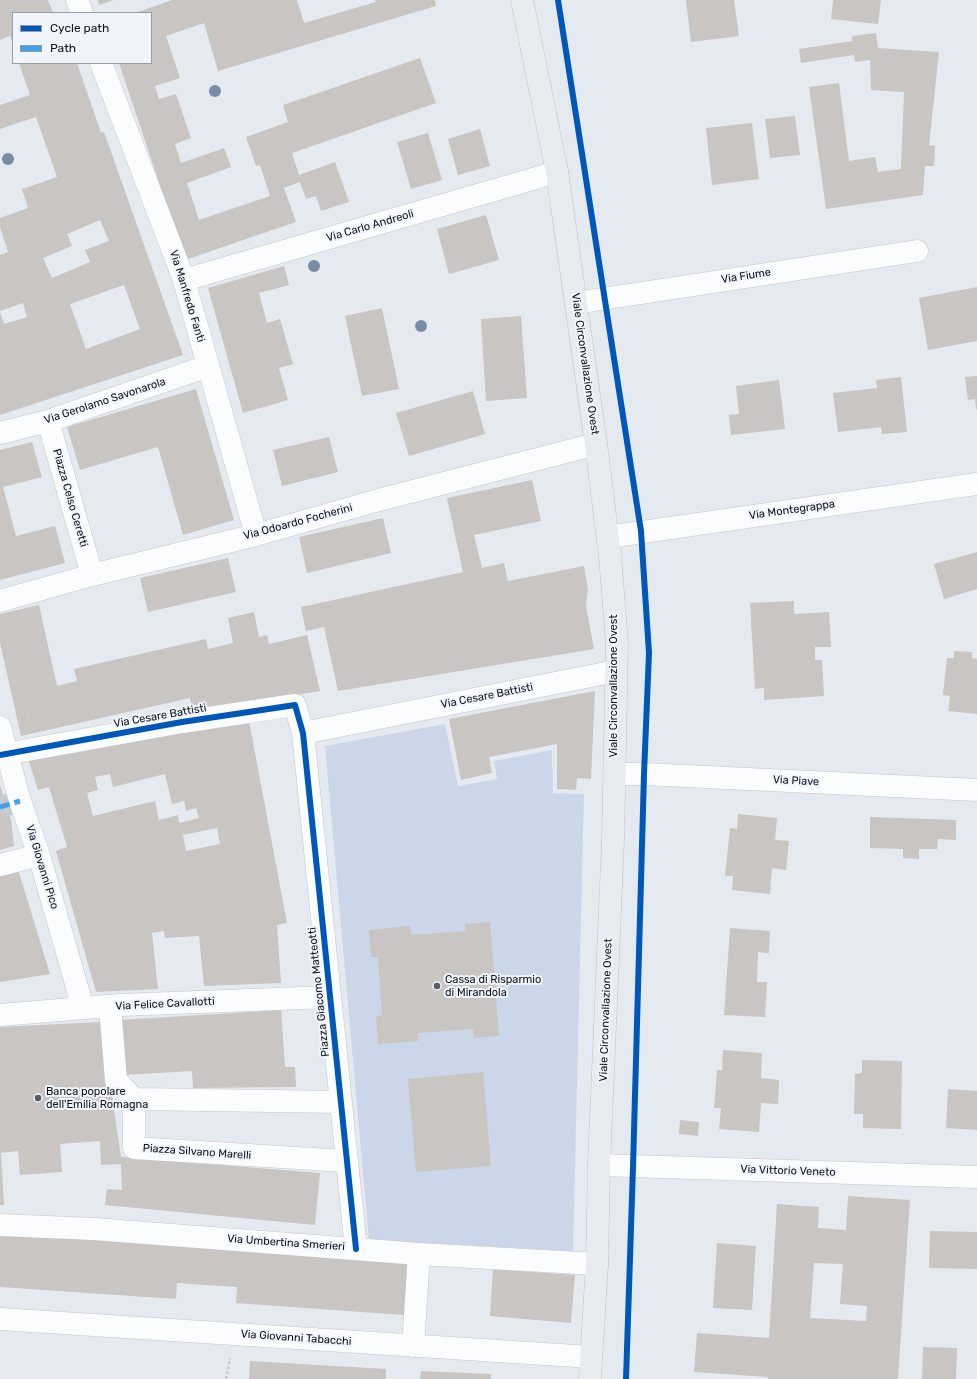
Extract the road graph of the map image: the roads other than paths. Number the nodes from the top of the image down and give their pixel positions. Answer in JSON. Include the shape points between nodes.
{"nodes":[{"id":1,"x":77,"y":0,"type":"edge"},
{"id":2,"x":522,"y":0,"type":"edge"},
{"id":3,"x":82,"y":12,"type":"edge"},
{"id":4,"x":101,"y":64,"type":"edge"},
{"id":5,"x":556,"y":172,"type":"junction"},
{"id":6,"x":917,"y":251,"type":"dead end"},
{"id":7,"x":184,"y":280,"type":"junction"},
{"id":8,"x":576,"y":303,"type":"junction"},
{"id":9,"x":208,"y":366,"type":"junction"},
{"id":10,"x":48,"y":421,"type":"junction"},
{"id":11,"x":0,"y":433,"type":"edge"},
{"id":12,"x":596,"y":444,"type":"junction"},
{"id":13,"x":977,"y":484,"type":"edge"},
{"id":14,"x":256,"y":535,"type":"junction"},
{"id":15,"x":608,"y":537,"type":"junction"},
{"id":16,"x":92,"y":576,"type":"junction"},
{"id":17,"x":0,"y":601,"type":"edge"},
{"id":18,"x":616,"y":671,"type":"junction"},
{"id":19,"x":0,"y":727,"type":"edge"},
{"id":20,"x":303,"y":733,"type":"junction"},
{"id":21,"x":3,"y":754,"type":"edge"},
{"id":22,"x":615,"y":774,"type":"junction"},
{"id":23,"x":977,"y":790,"type":"edge"},
{"id":24,"x":39,"y":855,"type":"junction"},
{"id":25,"x":0,"y":865,"type":"edge"},
{"id":26,"x":330,"y":997,"type":"junction"},
{"id":27,"x":110,"y":1006,"type":"junction"},
{"id":28,"x":83,"y":1008,"type":"junction"},
{"id":29,"x":0,"y":1015,"type":"edge"},
{"id":30,"x":134,"y":1099,"type":"junction"},
{"id":31,"x":341,"y":1102,"type":"junction"},
{"id":32,"x":346,"y":1161,"type":"junction"},
{"id":33,"x":599,"y":1165,"type":"junction"},
{"id":34,"x":977,"y":1176,"type":"edge"},
{"id":35,"x":0,"y":1225,"type":"edge"},
{"id":36,"x":356,"y":1249,"type":"junction"},
{"id":37,"x":419,"y":1254,"type":"junction"},
{"id":38,"x":597,"y":1264,"type":"junction"},
{"id":39,"x":0,"y":1319,"type":"edge"},
{"id":40,"x":413,"y":1346,"type":"junction"},
{"id":41,"x":591,"y":1358,"type":"junction"},
{"id":42,"x":590,"y":1379,"type":"edge"}],
"edges":[{"from":1,"to":3,"type":"street"},
{"from":2,"to":5,"type":"main road","name":"Viale Circonvallazione Ovest"},
{"from":4,"to":7,"type":"street","name":"Via Manfredo Fanti"},
{"from":5,"to":7,"type":"street","name":"Via Carlo Andreoli"},
{"from":5,"to":8,"type":"main road","name":"Viale Circonvallazione Ovest"},
{"from":6,"to":8,"type":"street","name":"Via Fiume"},
{"from":7,"to":9,"type":"street","name":"Via Manfredo Fanti"},
{"from":8,"to":12,"type":"main road","name":"Viale Circonvallazione Ovest"},
{"from":9,"to":10,"type":"street","name":"Via Gerolamo Savonarola"},
{"from":9,"to":14,"type":"street","name":"Via Manfredo Fanti"},
{"from":10,"to":11,"type":"street","name":"Via Gerolamo Savonarola"},
{"from":10,"to":16,"type":"street","name":"Piazza Celso Ceretti"},
{"from":12,"to":14,"type":"street","name":"Via Odoardo Focherini","via":[[375,501]]},
{"from":12,"to":15,"type":"main road","name":"Viale Circonvallazione Ovest"},
{"from":13,"to":15,"type":"street","name":"Via Montegrappa"},
{"from":14,"to":16,"type":"street","name":"Via Odoardo Focherini"},
{"from":15,"to":18,"type":"main road","name":"Viale Circonvallazione Ovest","via":[[617,643]]},
{"from":16,"to":17,"type":"street","name":"Via Odoardo Focherini"},
{"from":18,"to":20,"type":"street","name":"Via Cesare Battisti"},
{"from":18,"to":22,"type":"main road","name":"Viale Circonvallazione Ovest"},
{"from":19,"to":21,"type":"street","name":"Via Giovanni Pico"},
{"from":20,"to":21,"type":"street","name":"Via Cesare Battisti","via":[[295,705]]},
{"from":20,"to":26,"type":"street","name":"Piazza Giacomo Matteotti"},
{"from":21,"to":24,"type":"street","name":"Via Giovanni Pico"},
{"from":22,"to":23,"type":"street","name":"Via Piave"},
{"from":22,"to":33,"type":"main road","name":"Viale Circonvallazione Ovest"},
{"from":24,"to":25,"type":"street"},
{"from":24,"to":28,"type":"street","name":"Via Giovanni Pico"},
{"from":26,"to":27,"type":"street","name":"Via Felice Cavallotti"},
{"from":26,"to":31,"type":"street","name":"Piazza Giacomo Matteotti"},
{"from":27,"to":28,"type":"street","name":"Via Felice Cavallotti"},
{"from":27,"to":30,"type":"street","via":[[116,1080]]},
{"from":28,"to":29,"type":"street","name":"Via Felice Cavallotti"},
{"from":30,"to":31,"type":"street"},
{"from":30,"to":32,"type":"street","name":"Piazza Silvano Marelli","via":[[134,1148]]},
{"from":31,"to":32,"type":"street","name":"Piazza Giacomo Matteotti"},
{"from":32,"to":36,"type":"street","name":"Piazza Giacomo Matteotti"},
{"from":33,"to":34,"type":"street","name":"Via Vittorio Veneto"},
{"from":33,"to":38,"type":"main road","name":"Viale Circonvallazione Ovest"},
{"from":35,"to":36,"type":"street","name":"Via Umbertina Smerieri","via":[[94,1229]]},
{"from":36,"to":37,"type":"street","name":"Via Umbertina Smerieri"},
{"from":37,"to":38,"type":"street","name":"Via Umbertina Smerieri"},
{"from":37,"to":40,"type":"street"},
{"from":38,"to":41,"type":"main road","name":"Viale Circonvallazione Ovest"},
{"from":39,"to":40,"type":"street","name":"Via Giovanni Tabacchi"},
{"from":40,"to":41,"type":"street","name":"Via Giovanni Tabacchi"},
{"from":41,"to":42,"type":"main road","name":"Viale Circonvallazione Ovest"}]}
